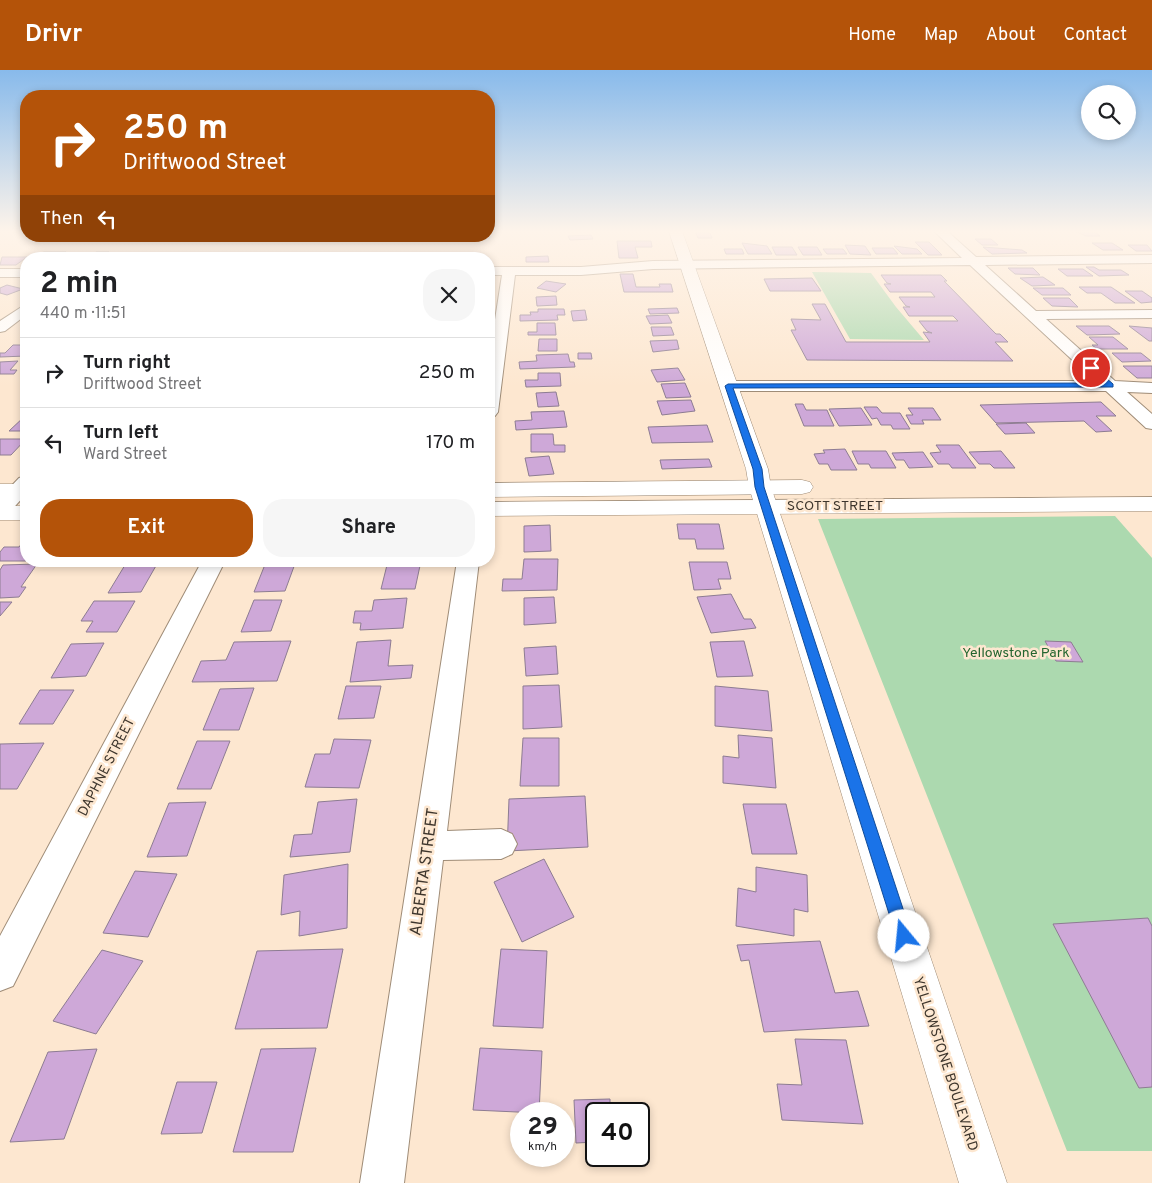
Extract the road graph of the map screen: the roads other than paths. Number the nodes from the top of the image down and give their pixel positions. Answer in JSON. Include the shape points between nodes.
{"nodes":[{"id":1,"x":507,"y":283,"type":"edge"},
{"id":2,"x":692,"y":283,"type":"edge"},
{"id":3,"x":998,"y":283,"type":"edge"},
{"id":4,"x":20,"y":313,"type":"edge"},
{"id":5,"x":1152,"y":314,"type":"edge"},
{"id":6,"x":1033,"y":315,"type":"junction"},
{"id":7,"x":0,"y":328,"type":"edge"},
{"id":8,"x":495,"y":370,"type":"edge"},
{"id":9,"x":728,"y":386,"type":"junction"},
{"id":10,"x":1111,"y":386,"type":"junction"},
{"id":11,"x":1152,"y":388,"type":"edge"},
{"id":12,"x":1152,"y":424,"type":"edge"},
{"id":13,"x":1152,"y":485,"type":"edge"},
{"id":14,"x":1038,"y":486,"type":"junction"},
{"id":15,"x":18,"y":489,"type":"edge"},
{"id":16,"x":495,"y":490,"type":"edge"},
{"id":17,"x":763,"y":497,"type":"junction"},
{"id":18,"x":1152,"y":504,"type":"edge"},
{"id":19,"x":1052,"y":505,"type":"junction"},
{"id":20,"x":495,"y":510,"type":"edge"},
{"id":21,"x":0,"y":512,"type":"edge"},
{"id":22,"x":20,"y":513,"type":"edge"},
{"id":23,"x":211,"y":567,"type":"edge"},
{"id":24,"x":467,"y":567,"type":"edge"},
{"id":25,"x":501,"y":844,"type":"dead end"},
{"id":26,"x":428,"y":846,"type":"junction"},
{"id":27,"x":0,"y":974,"type":"edge"},
{"id":28,"x":382,"y":1183,"type":"edge"},
{"id":29,"x":982,"y":1183,"type":"edge"}],
"edges":[{"from":1,"to":8,"type":"street"},
{"from":2,"to":9,"type":"main road","name":"YELLOWSTONE BOULEVARD"},
{"from":3,"to":6,"type":"street"},
{"from":4,"to":7,"type":"street"},
{"from":5,"to":6,"type":"street"},
{"from":6,"to":10,"type":"street"},
{"from":9,"to":10,"type":"street"},
{"from":9,"to":17,"type":"main road","name":"YELLOWSTONE BOULEVARD","via":[[757,469]]},
{"from":10,"to":11,"type":"street"},
{"from":10,"to":12,"type":"street"},
{"from":13,"to":14,"type":"main road","name":"SCOTT STREET"},
{"from":14,"to":17,"type":"main road","name":"SCOTT STREET"},
{"from":14,"to":19,"type":"main road"},
{"from":15,"to":21,"type":"street"},
{"from":16,"to":17,"type":"main road","name":"SCOTT STREET"},
{"from":17,"to":19,"type":"main road","name":"SCOTT STREET"},
{"from":17,"to":20,"type":"main road","name":"SCOTT STREET"},
{"from":17,"to":29,"type":"main road","name":"YELLOWSTONE BOULEVARD"},
{"from":18,"to":19,"type":"main road","name":"SCOTT STREET"},
{"from":21,"to":22,"type":"main road"},
{"from":23,"to":27,"type":"street","name":"DAPHNE STREET"},
{"from":24,"to":26,"type":"street","name":"ALBERTA STREET"},
{"from":25,"to":26,"type":"street"},
{"from":26,"to":28,"type":"street","name":"ALBERTA STREET"}]}
